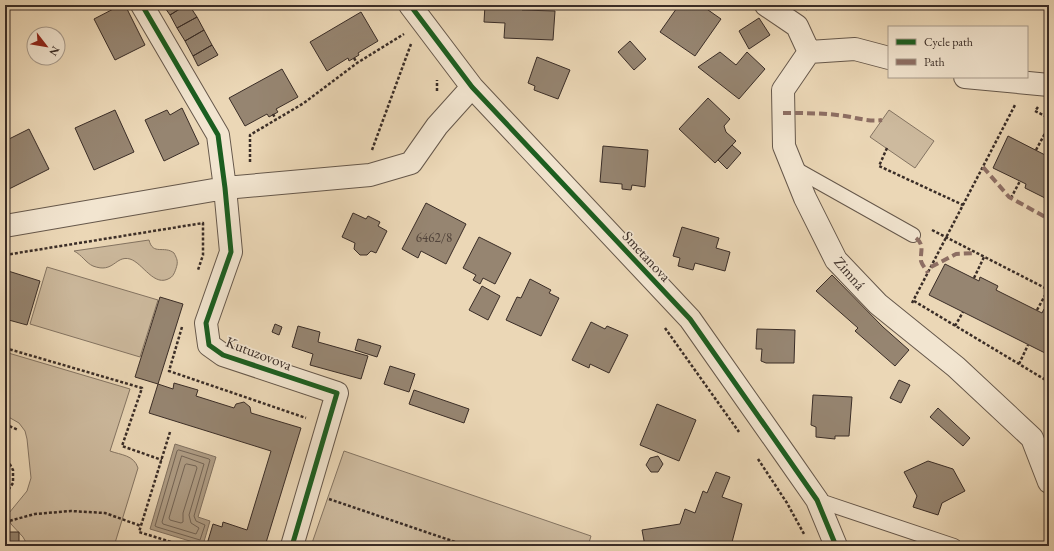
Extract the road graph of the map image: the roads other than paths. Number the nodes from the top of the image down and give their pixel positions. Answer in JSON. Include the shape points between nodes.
{"nodes":[{"id":1,"x":142,"y":5,"type":"edge"},
{"id":2,"x":410,"y":5,"type":"edge"},
{"id":3,"x":766,"y":5,"type":"edge"},
{"id":4,"x":809,"y":52,"type":"junction"},
{"id":5,"x":888,"y":58,"type":"edge"},
{"id":6,"x":975,"y":78,"type":"edge"},
{"id":7,"x":1049,"y":85,"type":"edge"},
{"id":8,"x":472,"y":87,"type":"junction"},
{"id":9,"x":792,"y":167,"type":"junction"},
{"id":10,"x":225,"y":188,"type":"junction"},
{"id":11,"x":5,"y":226,"type":"edge"},
{"id":12,"x":913,"y":235,"type":"dead end"},
{"id":13,"x":1041,"y":443,"type":"edge"},
{"id":14,"x":1049,"y":482,"type":"edge"},
{"id":15,"x":816,"y":500,"type":"junction"},
{"id":16,"x":292,"y":546,"type":"edge"},
{"id":17,"x":836,"y":546,"type":"edge"},
{"id":18,"x":954,"y":546,"type":"edge"}],
"edges":[{"from":1,"to":10,"type":"street","name":"Kutuzovova","via":[[218,135]]},
{"from":2,"to":8,"type":"street","name":"Smetanova"},
{"from":3,"to":4,"type":"street","via":[[797,26]]},
{"from":4,"to":5,"type":"street","via":[[855,49]]},
{"from":4,"to":9,"type":"street","name":"Zimná","via":[[783,90],[784,146]]},
{"from":6,"to":7,"type":"street"},
{"from":8,"to":10,"type":"street","via":[[436,126],[412,163],[370,175]]},
{"from":8,"to":15,"type":"street","name":"Smetanova","via":[[690,319]]},
{"from":9,"to":12,"type":"lane"},
{"from":9,"to":13,"type":"street","name":"Zimná","via":[[836,260],[878,304],[956,366]]},
{"from":10,"to":11,"type":"street"},
{"from":10,"to":16,"type":"street","name":"Kutuzovova","via":[[230,252],[206,323],[209,345],[223,355],[337,393]]},
{"from":13,"to":14,"type":"street","name":"Zimná"},
{"from":15,"to":17,"type":"street","name":"Smetanova"},
{"from":15,"to":18,"type":"lane"}]}
